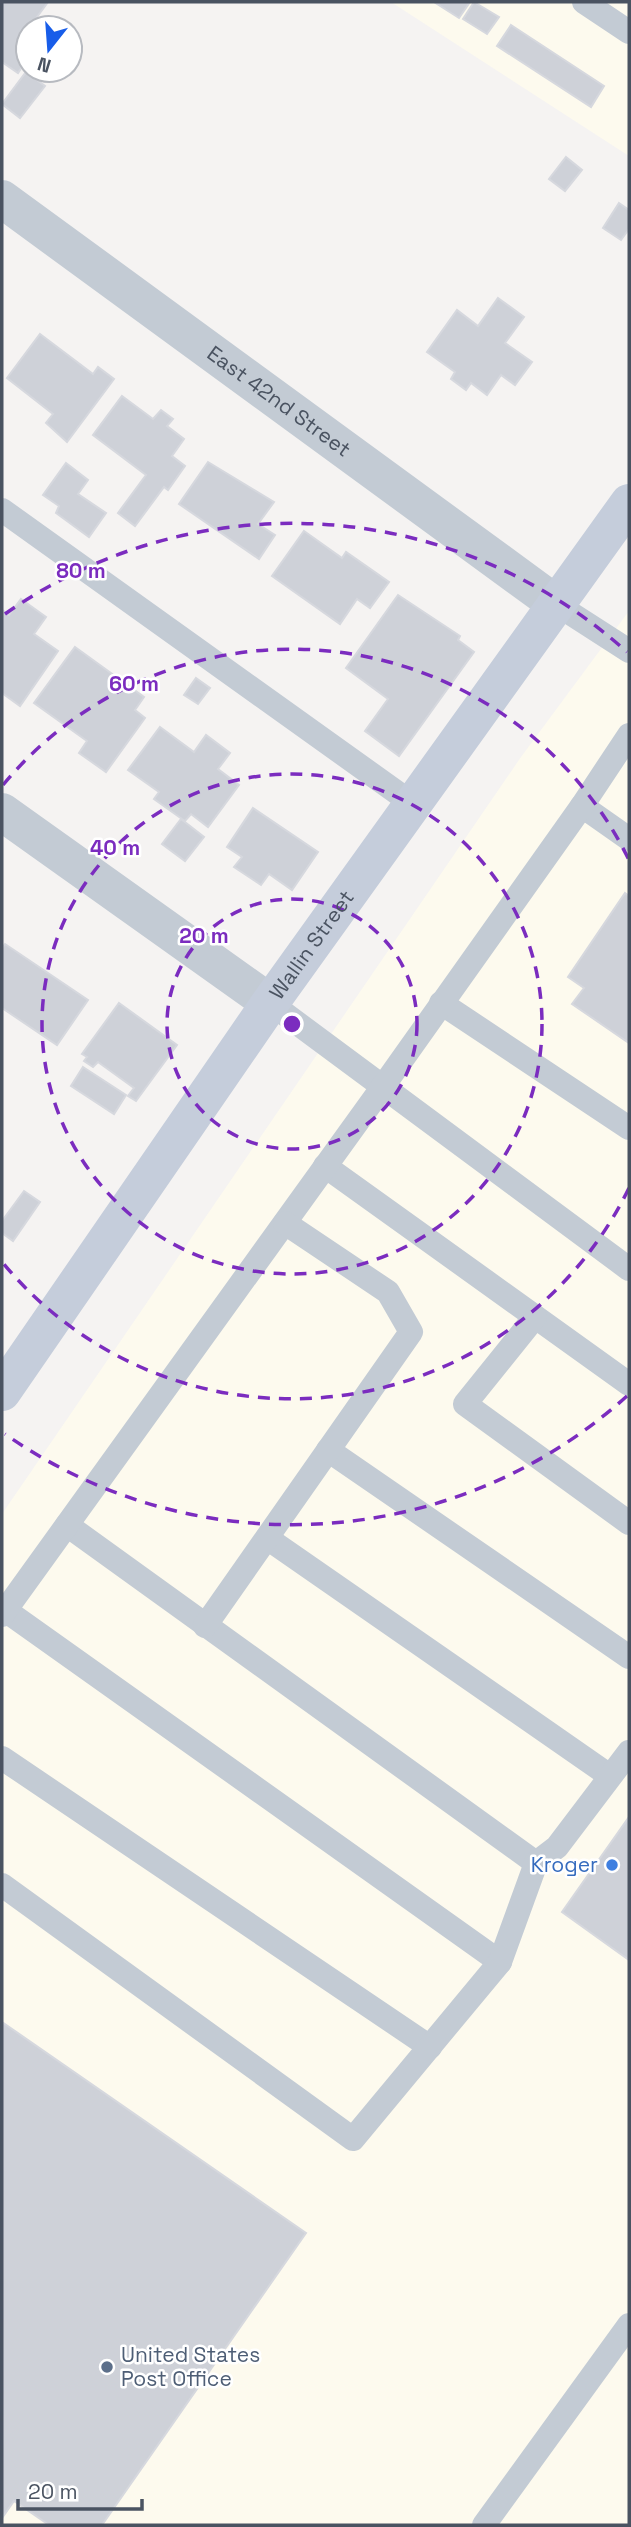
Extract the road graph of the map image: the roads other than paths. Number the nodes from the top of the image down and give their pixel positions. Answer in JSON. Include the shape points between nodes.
{"nodes":[{"id":1,"x":584,"y":2,"type":"edge"},
{"id":2,"x":629,"y":32,"type":"edge"},
{"id":3,"x":2,"y":199,"type":"edge"},
{"id":4,"x":629,"y":503,"type":"edge"},
{"id":5,"x":2,"y":510,"type":"edge"},
{"id":6,"x":556,"y":604,"type":"junction"},
{"id":7,"x":629,"y":651,"type":"edge"},
{"id":8,"x":626,"y":745,"type":"edge"},
{"id":9,"x":413,"y":804,"type":"junction"},
{"id":10,"x":582,"y":806,"type":"junction"},
{"id":11,"x":2,"y":812,"type":"edge"},
{"id":12,"x":627,"y":836,"type":"edge"},
{"id":13,"x":270,"y":1003,"type":"junction"},
{"id":14,"x":441,"y":1003,"type":"junction"},
{"id":15,"x":384,"y":1085,"type":"junction"},
{"id":16,"x":629,"y":1128,"type":"edge"},
{"id":17,"x":325,"y":1166,"type":"junction"},
{"id":18,"x":285,"y":1223,"type":"junction"},
{"id":19,"x":629,"y":1269,"type":"edge"},
{"id":20,"x":536,"y":1317,"type":"junction"},
{"id":21,"x":629,"y":1384,"type":"edge"},
{"id":22,"x":2,"y":1392,"type":"edge"},
{"id":23,"x":328,"y":1450,"type":"junction"},
{"id":24,"x":629,"y":1523,"type":"edge"},
{"id":25,"x":67,"y":1525,"type":"junction"},
{"id":26,"x":267,"y":1538,"type":"junction"},
{"id":27,"x":3,"y":1613,"type":"edge"},
{"id":28,"x":205,"y":1626,"type":"junction"},
{"id":29,"x":629,"y":1657,"type":"edge"},
{"id":30,"x":629,"y":1752,"type":"edge"},
{"id":31,"x":2,"y":1758,"type":"edge"},
{"id":32,"x":610,"y":1776,"type":"junction"},
{"id":33,"x":536,"y":1863,"type":"junction"},
{"id":34,"x":2,"y":1885,"type":"edge"},
{"id":35,"x":500,"y":1962,"type":"junction"},
{"id":36,"x":430,"y":2047,"type":"junction"},
{"id":37,"x":629,"y":2325,"type":"edge"},
{"id":38,"x":484,"y":2525,"type":"edge"}],
"edges":[{"from":1,"to":2,"type":"lane"},
{"from":3,"to":6,"type":"street","name":"East 42nd Street"},
{"from":4,"to":6,"type":"main road","name":"Wallin Street"},
{"from":5,"to":9,"type":"lane"},
{"from":6,"to":7,"type":"lane"},
{"from":6,"to":9,"type":"main road","name":"Wallin Street"},
{"from":8,"to":10,"type":"lane"},
{"from":9,"to":13,"type":"main road","name":"Wallin Street"},
{"from":10,"to":12,"type":"lane"},
{"from":10,"to":14,"type":"lane"},
{"from":11,"to":13,"type":"street"},
{"from":13,"to":15,"type":"lane"},
{"from":13,"to":22,"type":"main road","name":"Wallin Street"},
{"from":14,"to":15,"type":"lane"},
{"from":14,"to":16,"type":"lane"},
{"from":15,"to":17,"type":"lane"},
{"from":15,"to":19,"type":"lane"},
{"from":17,"to":18,"type":"lane"},
{"from":17,"to":20,"type":"lane"},
{"from":18,"to":23,"type":"lane","via":[[388,1292],[411,1332]]},
{"from":18,"to":25,"type":"lane"},
{"from":20,"to":21,"type":"lane"},
{"from":20,"to":24,"type":"lane","via":[[465,1404]]},
{"from":23,"to":26,"type":"lane"},
{"from":23,"to":29,"type":"lane"},
{"from":25,"to":27,"type":"lane"},
{"from":25,"to":28,"type":"lane"},
{"from":26,"to":28,"type":"lane"},
{"from":26,"to":32,"type":"lane"},
{"from":27,"to":35,"type":"lane"},
{"from":28,"to":33,"type":"lane"},
{"from":30,"to":32,"type":"lane"},
{"from":31,"to":36,"type":"lane"},
{"from":32,"to":33,"type":"lane","via":[[557,1847]]},
{"from":33,"to":35,"type":"lane"},
{"from":34,"to":36,"type":"lane","via":[[353,2139]]},
{"from":35,"to":36,"type":"lane"},
{"from":37,"to":38,"type":"lane"}]}
